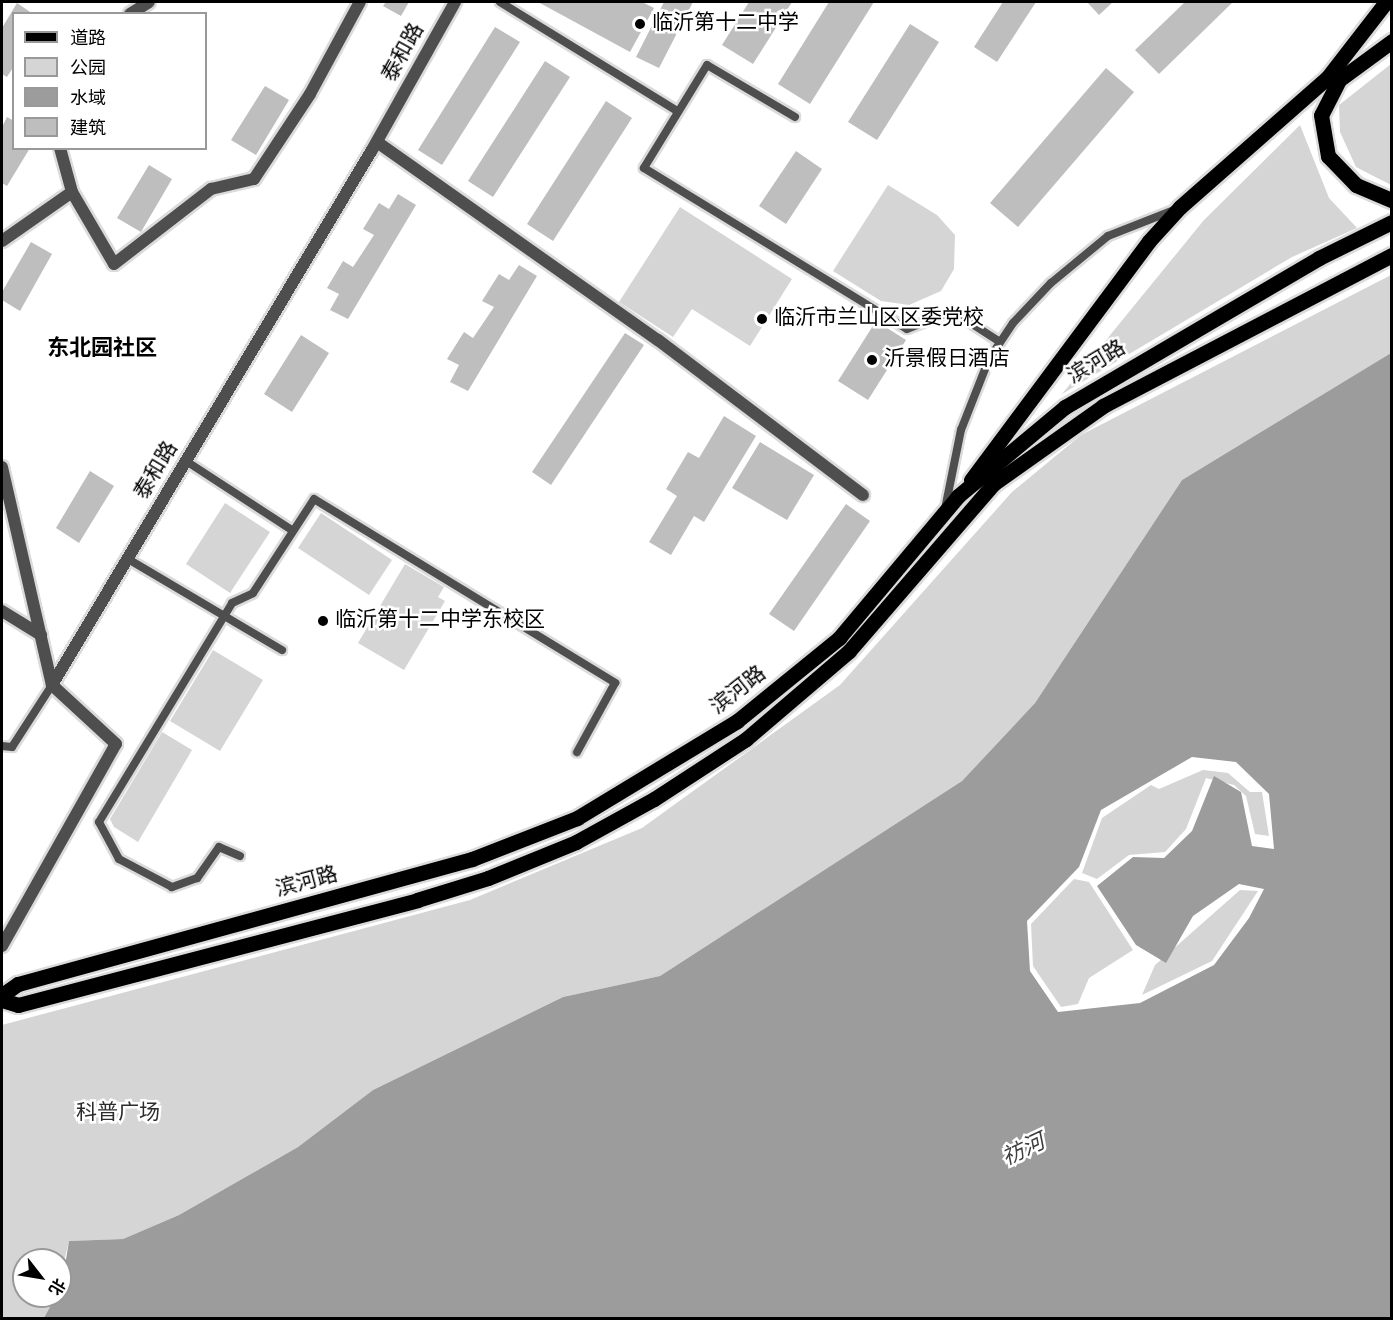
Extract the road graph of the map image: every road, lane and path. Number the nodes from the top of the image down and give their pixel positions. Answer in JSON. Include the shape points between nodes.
{"nodes":[{"id":1,"x":149,"y":2,"type":"edge"},
{"id":2,"x":360,"y":2,"type":"edge"},
{"id":3,"x":455,"y":2,"type":"edge"},
{"id":4,"x":500,"y":2,"type":"edge"},
{"id":5,"x":1386,"y":2,"type":"edge"},
{"id":6,"x":133,"y":12,"type":"edge"},
{"id":7,"x":1392,"y":41,"type":"edge"},
{"id":8,"x":677,"y":111,"type":"junction"},
{"id":9,"x":795,"y":117,"type":"dead end"},
{"id":10,"x":376,"y":142,"type":"junction"},
{"id":11,"x":61,"y":150,"type":"edge"},
{"id":12,"x":72,"y":192,"type":"junction"},
{"id":13,"x":1392,"y":200,"type":"edge"},
{"id":14,"x":1180,"y":207,"type":"junction"},
{"id":15,"x":1392,"y":222,"type":"edge"},
{"id":16,"x":2,"y":241,"type":"edge"},
{"id":17,"x":1392,"y":255,"type":"edge"},
{"id":18,"x":1392,"y":268,"type":"edge"},
{"id":19,"x":1365,"y":269,"type":"junction"},
{"id":20,"x":1000,"y":342,"type":"junction"},
{"id":21,"x":186,"y":461,"type":"junction"},
{"id":22,"x":2,"y":467,"type":"edge"},
{"id":23,"x":862,"y":495,"type":"dead end"},
{"id":24,"x":958,"y":496,"type":"junction"},
{"id":25,"x":945,"y":513,"type":"junction"},
{"id":26,"x":292,"y":530,"type":"junction"},
{"id":27,"x":128,"y":559,"type":"junction"},
{"id":28,"x":2,"y":611,"type":"edge"},
{"id":29,"x":225,"y":616,"type":"junction"},
{"id":30,"x":41,"y":635,"type":"junction"},
{"id":31,"x":282,"y":650,"type":"dead end"},
{"id":32,"x":52,"y":685,"type":"junction"},
{"id":33,"x":2,"y":746,"type":"edge"},
{"id":34,"x":577,"y":752,"type":"dead end"},
{"id":35,"x":240,"y":855,"type":"dead end"},
{"id":36,"x":2,"y":946,"type":"edge"},
{"id":37,"x":2,"y":995,"type":"edge"},
{"id":38,"x":2,"y":1000,"type":"edge"}],
"edges":[{"from":1,"to":6,"type":"street"},
{"from":2,"to":12,"type":"street","via":[[310,94],[254,179],[211,189],[114,264]]},
{"from":3,"to":10,"type":"street","name":"泰和路"},
{"from":4,"to":8,"type":"lane"},
{"from":5,"to":14,"type":"main road","via":[[1327,78]]},
{"from":7,"to":13,"type":"main road","via":[[1339,80],[1321,115],[1328,156],[1356,185]]},
{"from":8,"to":9,"type":"lane","via":[[707,65]]},
{"from":8,"to":20,"type":"lane","via":[[645,168],[907,329],[952,311]]},
{"from":10,"to":21,"type":"street","name":"泰和路"},
{"from":10,"to":23,"type":"street","via":[[658,340]]},
{"from":11,"to":12,"type":"street"},
{"from":12,"to":16,"type":"street"},
{"from":14,"to":20,"type":"lane","via":[[1108,236],[1051,283]]},
{"from":14,"to":24,"type":"main road","via":[[1149,241]]},
{"from":15,"to":24,"type":"main road","name":"滨河路","via":[[1319,258],[1083,395]]},
{"from":17,"to":19,"type":"main road","name":"滨河路"},
{"from":18,"to":19,"type":"main road"},
{"from":19,"to":38,"type":"main road","name":"滨河路","via":[[1103,406],[993,484],[904,591],[841,658],[746,739],[654,799],[576,842],[488,878],[417,900],[18,1005]]},
{"from":20,"to":25,"type":"lane","via":[[989,359],[961,430]]},
{"from":21,"to":26,"type":"lane"},
{"from":21,"to":27,"type":"street","name":"泰和路"},
{"from":22,"to":30,"type":"street"},
{"from":24,"to":25,"type":"main road","name":"滨河路"},
{"from":25,"to":37,"type":"main road","name":"滨河路","via":[[839,638],[737,721],[577,818],[472,859],[18,984]]},
{"from":26,"to":29,"type":"lane","via":[[253,593],[232,603]]},
{"from":26,"to":34,"type":"lane","via":[[314,499],[615,683]]},
{"from":27,"to":29,"type":"lane"},
{"from":27,"to":32,"type":"street","name":"泰和路"},
{"from":28,"to":30,"type":"street"},
{"from":29,"to":31,"type":"lane"},
{"from":29,"to":35,"type":"lane","via":[[99,822],[119,859],[172,886],[197,878],[219,847]]},
{"from":30,"to":32,"type":"street"},
{"from":32,"to":33,"type":"lane","via":[[12,747]]},
{"from":32,"to":36,"type":"street","via":[[116,744]]}]}
